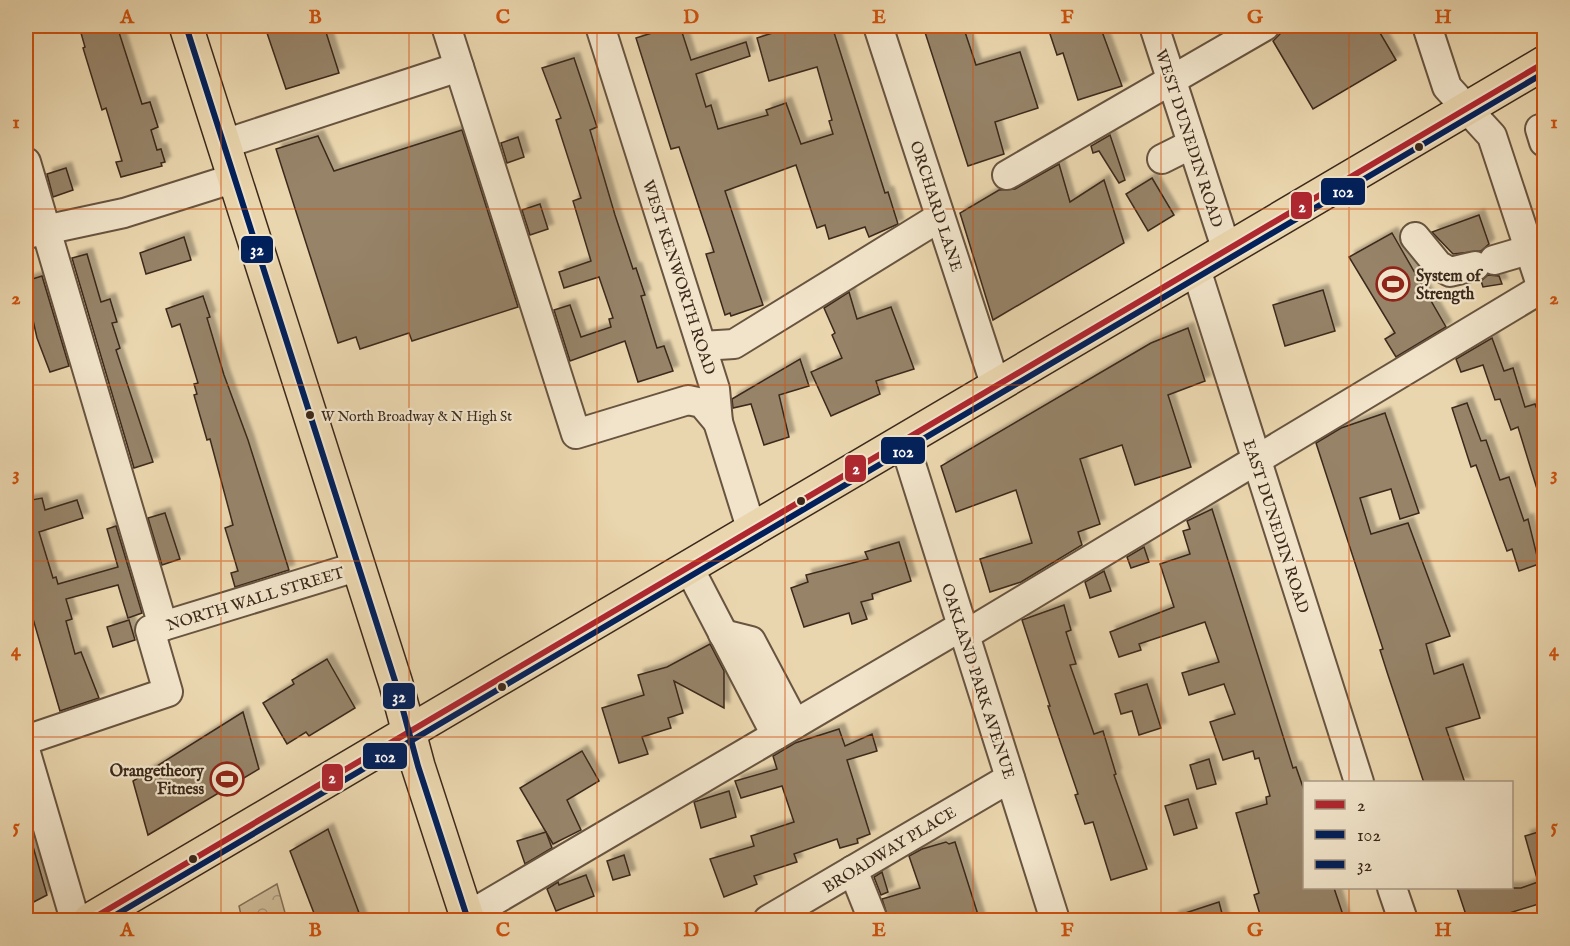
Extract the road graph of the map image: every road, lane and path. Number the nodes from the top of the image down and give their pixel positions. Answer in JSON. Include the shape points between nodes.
{"nodes":[{"id":1,"x":186,"y":26,"type":"edge"},
{"id":2,"x":446,"y":26,"type":"edge"},
{"id":3,"x":600,"y":26,"type":"edge"},
{"id":4,"x":878,"y":26,"type":"edge"},
{"id":5,"x":1154,"y":26,"type":"edge"},
{"id":6,"x":1265,"y":26,"type":"edge"},
{"id":7,"x":1427,"y":26,"type":"edge"},
{"id":8,"x":1545,"y":63,"type":"edge"},
{"id":9,"x":459,"y":67,"type":"junction"},
{"id":10,"x":1171,"y":79,"type":"junction"},
{"id":11,"x":1466,"y":109,"type":"junction"},
{"id":12,"x":224,"y":144,"type":"junction"},
{"id":13,"x":1192,"y":144,"type":"junction"},
{"id":14,"x":1162,"y":159,"type":"dead end"},
{"id":15,"x":26,"y":162,"type":"edge"},
{"id":16,"x":1007,"y":175,"type":"dead end"},
{"id":17,"x":235,"y":178,"type":"junction"},
{"id":18,"x":940,"y":217,"type":"junction"},
{"id":19,"x":36,"y":232,"type":"edge"},
{"id":20,"x":1414,"y":237,"type":"dead end"},
{"id":21,"x":1528,"y":250,"type":"junction"},
{"id":22,"x":1227,"y":251,"type":"junction"},
{"id":23,"x":1196,"y":269,"type":"junction"},
{"id":24,"x":1544,"y":290,"type":"edge"},
{"id":25,"x":702,"y":346,"type":"junction"},
{"id":26,"x":996,"y":387,"type":"junction"},
{"id":27,"x":718,"y":422,"type":"junction"},
{"id":28,"x":904,"y":442,"type":"junction"},
{"id":29,"x":1256,"y":460,"type":"junction"},
{"id":30,"x":752,"y":531,"type":"junction"},
{"id":31,"x":358,"y":566,"type":"junction"},
{"id":32,"x":689,"y":568,"type":"junction"},
{"id":33,"x":163,"y":626,"type":"junction"},
{"id":34,"x":963,"y":631,"type":"junction"},
{"id":35,"x":786,"y":729,"type":"junction"},
{"id":36,"x":410,"y":732,"type":"junction"},
{"id":37,"x":26,"y":740,"type":"edge"},
{"id":38,"x":26,"y":753,"type":"edge"},
{"id":39,"x":1010,"y":778,"type":"junction"},
{"id":40,"x":1358,"y":781,"type":"edge"},
{"id":41,"x":853,"y":870,"type":"junction"},
{"id":42,"x":1392,"y":889,"type":"edge"},
{"id":43,"x":467,"y":919,"type":"edge"},
{"id":44,"x":75,"y":921,"type":"edge"},
{"id":45,"x":90,"y":921,"type":"edge"},
{"id":46,"x":768,"y":921,"type":"edge"},
{"id":47,"x":873,"y":921,"type":"edge"},
{"id":48,"x":1055,"y":921,"type":"edge"},
{"id":49,"x":1403,"y":921,"type":"edge"}],
"edges":[{"from":1,"to":12,"type":"main road"},
{"from":2,"to":9,"type":"street"},
{"from":3,"to":25,"type":"street","name":"WEST KENWORTH ROAD"},
{"from":4,"to":18,"type":"street","name":"ORCHARD LANE"},
{"from":5,"to":10,"type":"street","name":"WEST DUNEDIN ROAD"},
{"from":6,"to":10,"type":"street"},
{"from":7,"to":11,"type":"street","via":[[1447,87]]},
{"from":8,"to":11,"type":"main road"},
{"from":9,"to":12,"type":"street"},
{"from":9,"to":27,"type":"street","via":[[576,434],[688,400],[702,403]]},
{"from":10,"to":13,"type":"street","name":"WEST DUNEDIN ROAD"},
{"from":10,"to":16,"type":"street"},
{"from":11,"to":21,"type":"street","via":[[1492,136]]},
{"from":11,"to":22,"type":"main road"},
{"from":12,"to":17,"type":"main road"},
{"from":13,"to":14,"type":"street"},
{"from":13,"to":22,"type":"street","name":"WEST DUNEDIN ROAD"},
{"from":15,"to":19,"type":"street"},
{"from":17,"to":19,"type":"street","via":[[124,213]]},
{"from":17,"to":31,"type":"main road"},
{"from":18,"to":25,"type":"street","via":[[734,344]]},
{"from":18,"to":26,"type":"street","name":"ORCHARD LANE"},
{"from":19,"to":33,"type":"street"},
{"from":20,"to":21,"type":"street","via":[[1438,265],[1450,272]]},
{"from":21,"to":24,"type":"street"},
{"from":22,"to":23,"type":"main road"},
{"from":23,"to":26,"type":"main road"},
{"from":23,"to":29,"type":"street","name":"EAST DUNEDIN ROAD"},
{"from":24,"to":29,"type":"street"},
{"from":25,"to":27,"type":"street","name":"WEST KENWORTH ROAD","via":[[715,389]]},
{"from":26,"to":28,"type":"main road"},
{"from":27,"to":30,"type":"street","name":"WEST KENWORTH ROAD"},
{"from":28,"to":30,"type":"main road"},
{"from":28,"to":34,"type":"street","name":"OAKLAND PARK AVENUE"},
{"from":29,"to":34,"type":"street"},
{"from":29,"to":40,"type":"street","name":"EAST DUNEDIN ROAD"},
{"from":30,"to":32,"type":"main road"},
{"from":31,"to":33,"type":"street","name":"NORTH WALL STREET"},
{"from":31,"to":36,"type":"main road"},
{"from":32,"to":35,"type":"street","via":[[723,634],[751,641]]},
{"from":32,"to":36,"type":"main road"},
{"from":33,"to":37,"type":"street","name":"NORTH WALL STREET","via":[[150,630],[168,692]]},
{"from":34,"to":35,"type":"street"},
{"from":34,"to":39,"type":"street","name":"OAKLAND PARK AVENUE"},
{"from":35,"to":43,"type":"street"},
{"from":36,"to":43,"type":"main road"},
{"from":36,"to":45,"type":"main road"},
{"from":38,"to":44,"type":"street"},
{"from":39,"to":41,"type":"street","name":"BROADWAY PLACE"},
{"from":39,"to":48,"type":"street","name":"OAKLAND PARK AVENUE"},
{"from":41,"to":46,"type":"street","name":"BROADWAY PLACE"},
{"from":41,"to":47,"type":"street"},
{"from":42,"to":49,"type":"street"}]}
